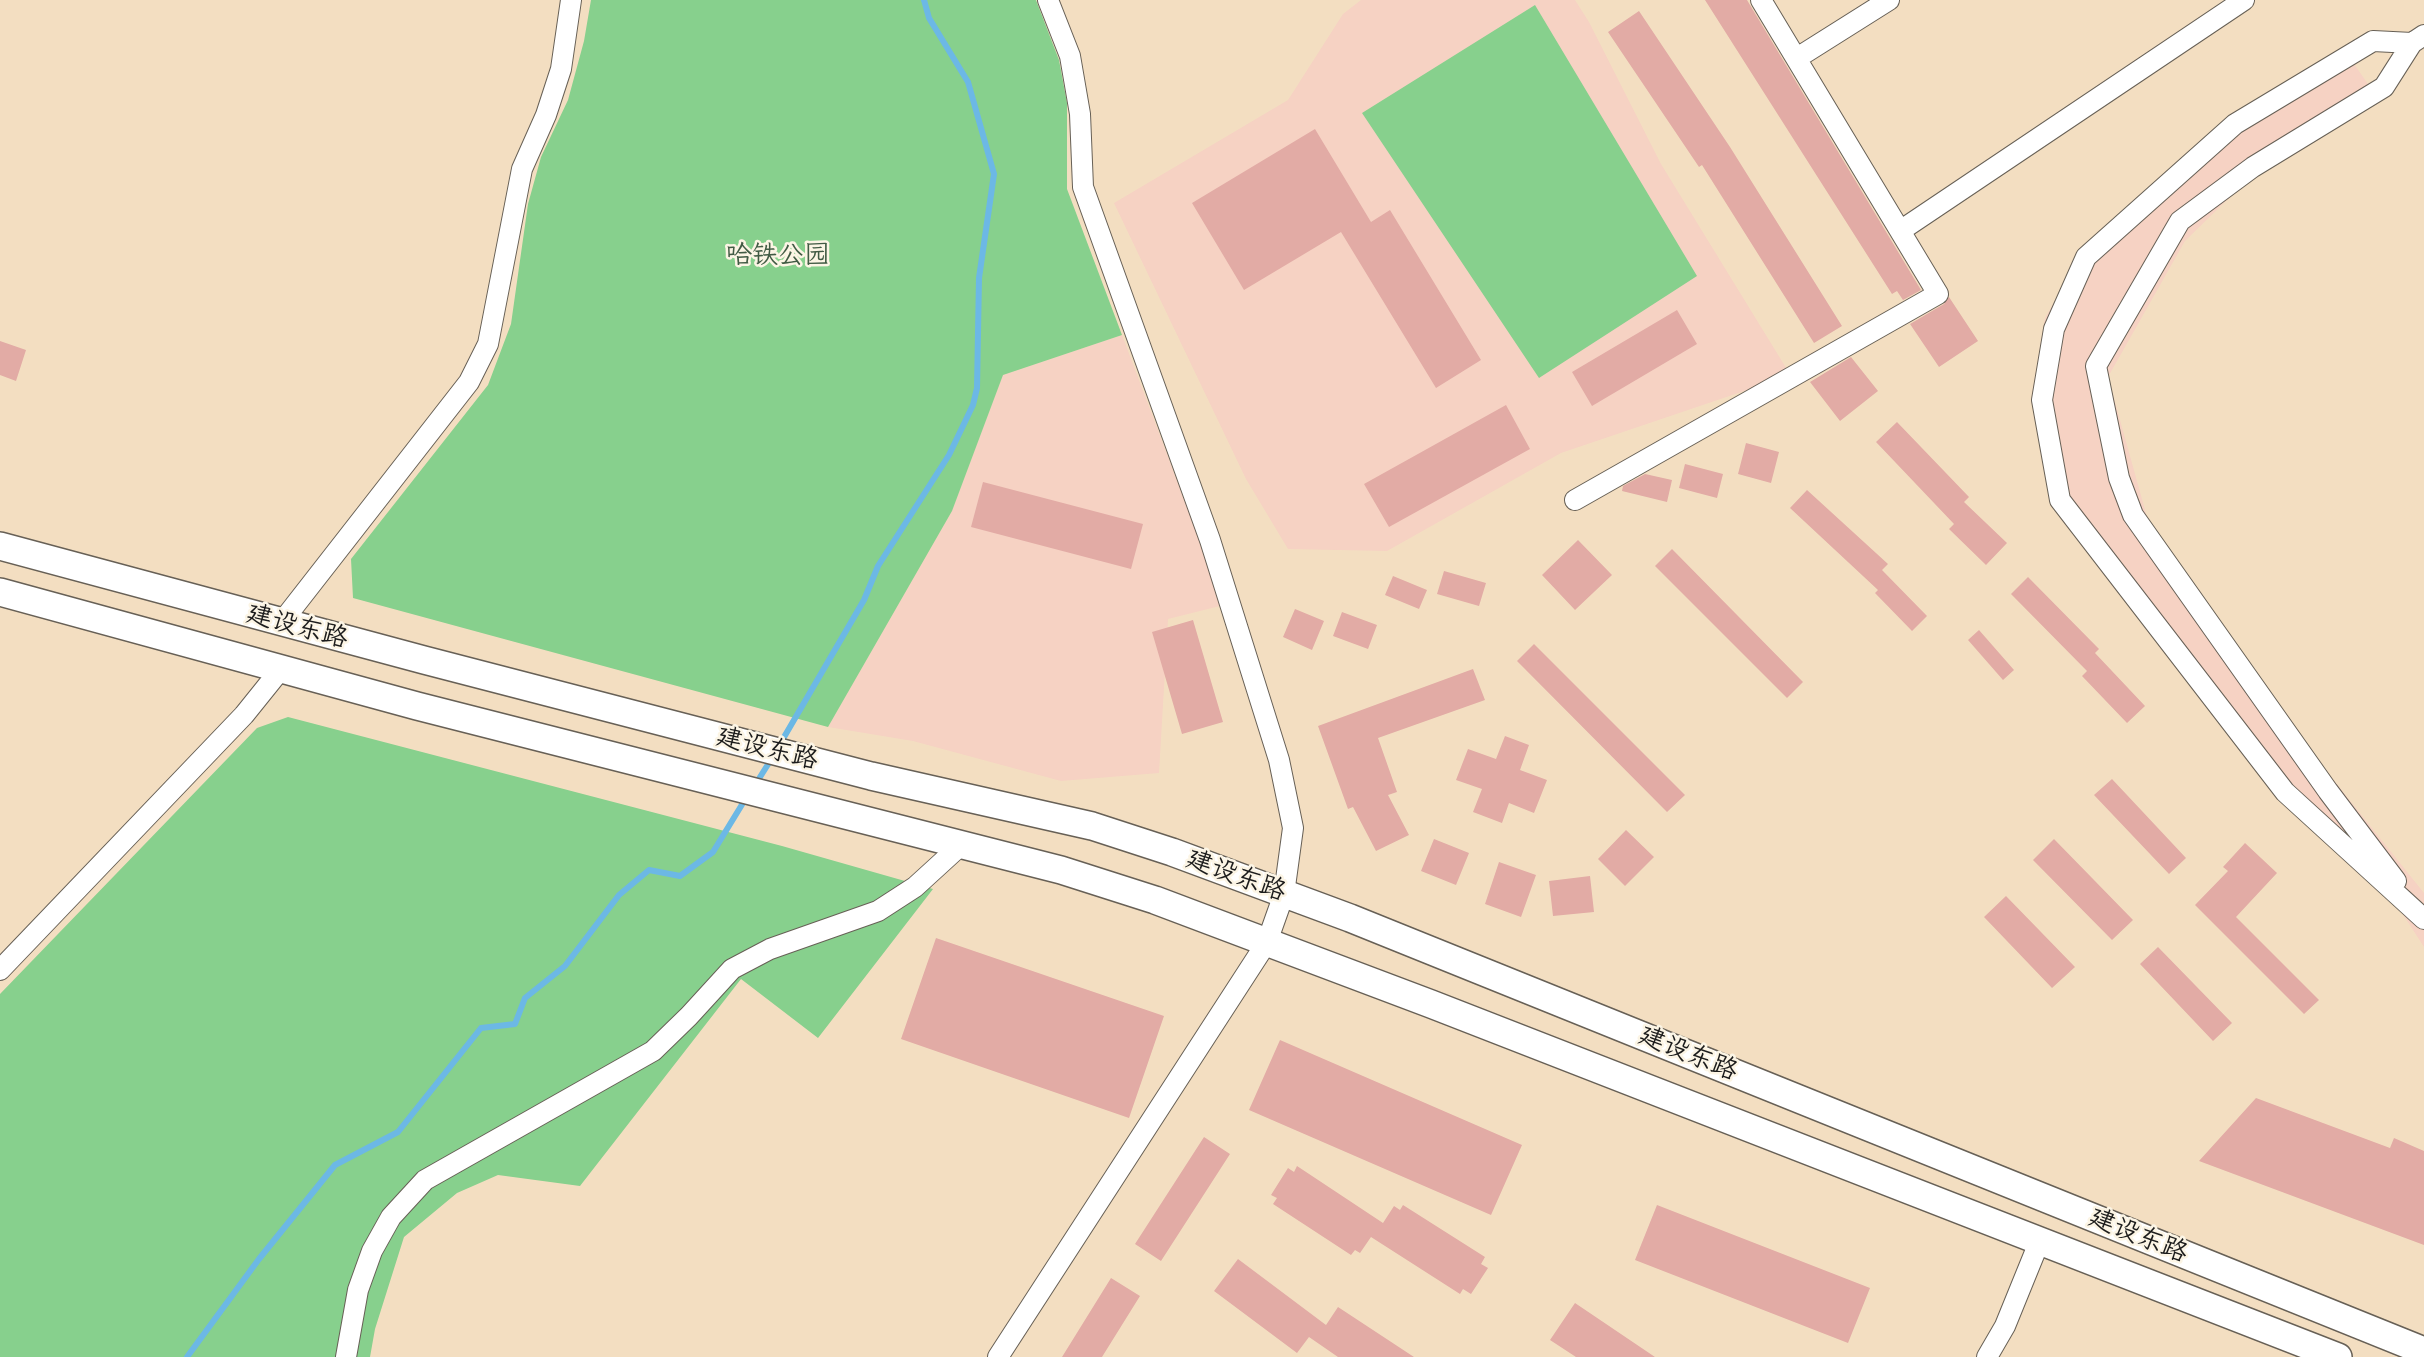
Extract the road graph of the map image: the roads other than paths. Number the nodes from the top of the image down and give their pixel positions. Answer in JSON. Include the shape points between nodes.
{"nodes":[{"id":1,"x":572,"y":0,"type":"edge"},
{"id":2,"x":1048,"y":0,"type":"edge"},
{"id":3,"x":1761,"y":0,"type":"edge"},
{"id":4,"x":1889,"y":0,"type":"edge"},
{"id":5,"x":2244,"y":0,"type":"edge"},
{"id":6,"x":2418,"y":39,"type":"edge"},
{"id":7,"x":1797,"y":58,"type":"junction"},
{"id":8,"x":1900,"y":231,"type":"junction"},
{"id":9,"x":1575,"y":500,"type":"dead end"},
{"id":10,"x":0,"y":546,"type":"edge"},
{"id":11,"x":0,"y":592,"type":"edge"},
{"id":12,"x":281,"y":623,"type":"junction"},
{"id":13,"x":281,"y":669,"type":"junction"},
{"id":14,"x":961,"y":844,"type":"junction"},
{"id":15,"x":1284,"y":894,"type":"junction"},
{"id":16,"x":2424,"y":919,"type":"edge"},
{"id":17,"x":1267,"y":942,"type":"junction"},
{"id":18,"x":0,"y":970,"type":"edge"},
{"id":19,"x":2040,"y":1240,"type":"junction"},
{"id":20,"x":2424,"y":1351,"type":"edge"},
{"id":21,"x":346,"y":1357,"type":"edge"},
{"id":22,"x":998,"y":1357,"type":"edge"},
{"id":23,"x":1987,"y":1357,"type":"edge"},
{"id":24,"x":2338,"y":1357,"type":"edge"}],
"edges":[{"from":1,"to":12,"type":"street","via":[[561,69],[522,169],[488,344],[470,382]]},
{"from":2,"to":15,"type":"street","via":[[1070,56],[1080,114],[1083,187],[1210,540],[1279,760],[1293,828]]},
{"from":3,"to":7,"type":"street"},
{"from":4,"to":7,"type":"street"},
{"from":5,"to":8,"type":"street"},
{"from":6,"to":16,"type":"street","via":[[2384,87],[2253,167],[2180,220],[2096,366],[2119,478],[2133,515],[2328,791]]},
{"from":6,"to":16,"type":"street","via":[[2373,41],[2235,124],[2086,257],[2054,329],[2042,400],[2060,500],[2284,792]]},
{"from":7,"to":8,"type":"street"},
{"from":8,"to":9,"type":"street","via":[[1938,294]]},
{"from":10,"to":12,"type":"main road","name":"建设东路"},
{"from":11,"to":13,"type":"main road","name":"建设东路"},
{"from":12,"to":15,"type":"main road","name":"建设东路","via":[[871,776],[1092,826]]},
{"from":13,"to":14,"type":"main road","name":"建设东路"},
{"from":13,"to":18,"type":"street","via":[[244,714]]},
{"from":14,"to":17,"type":"main road","name":"建设东路","via":[[1155,900]]},
{"from":14,"to":21,"type":"street","via":[[915,887],[878,912],[770,949],[732,969],[653,1051],[425,1180],[391,1217],[372,1251],[358,1290]]},
{"from":15,"to":17,"type":"street"},
{"from":15,"to":20,"type":"main road","name":"建设东路"},
{"from":17,"to":19,"type":"main road","name":"建设东路"},
{"from":17,"to":22,"type":"street"},
{"from":19,"to":23,"type":"street","via":[[2005,1326]]},
{"from":19,"to":24,"type":"main road","name":"建设东路"}]}
